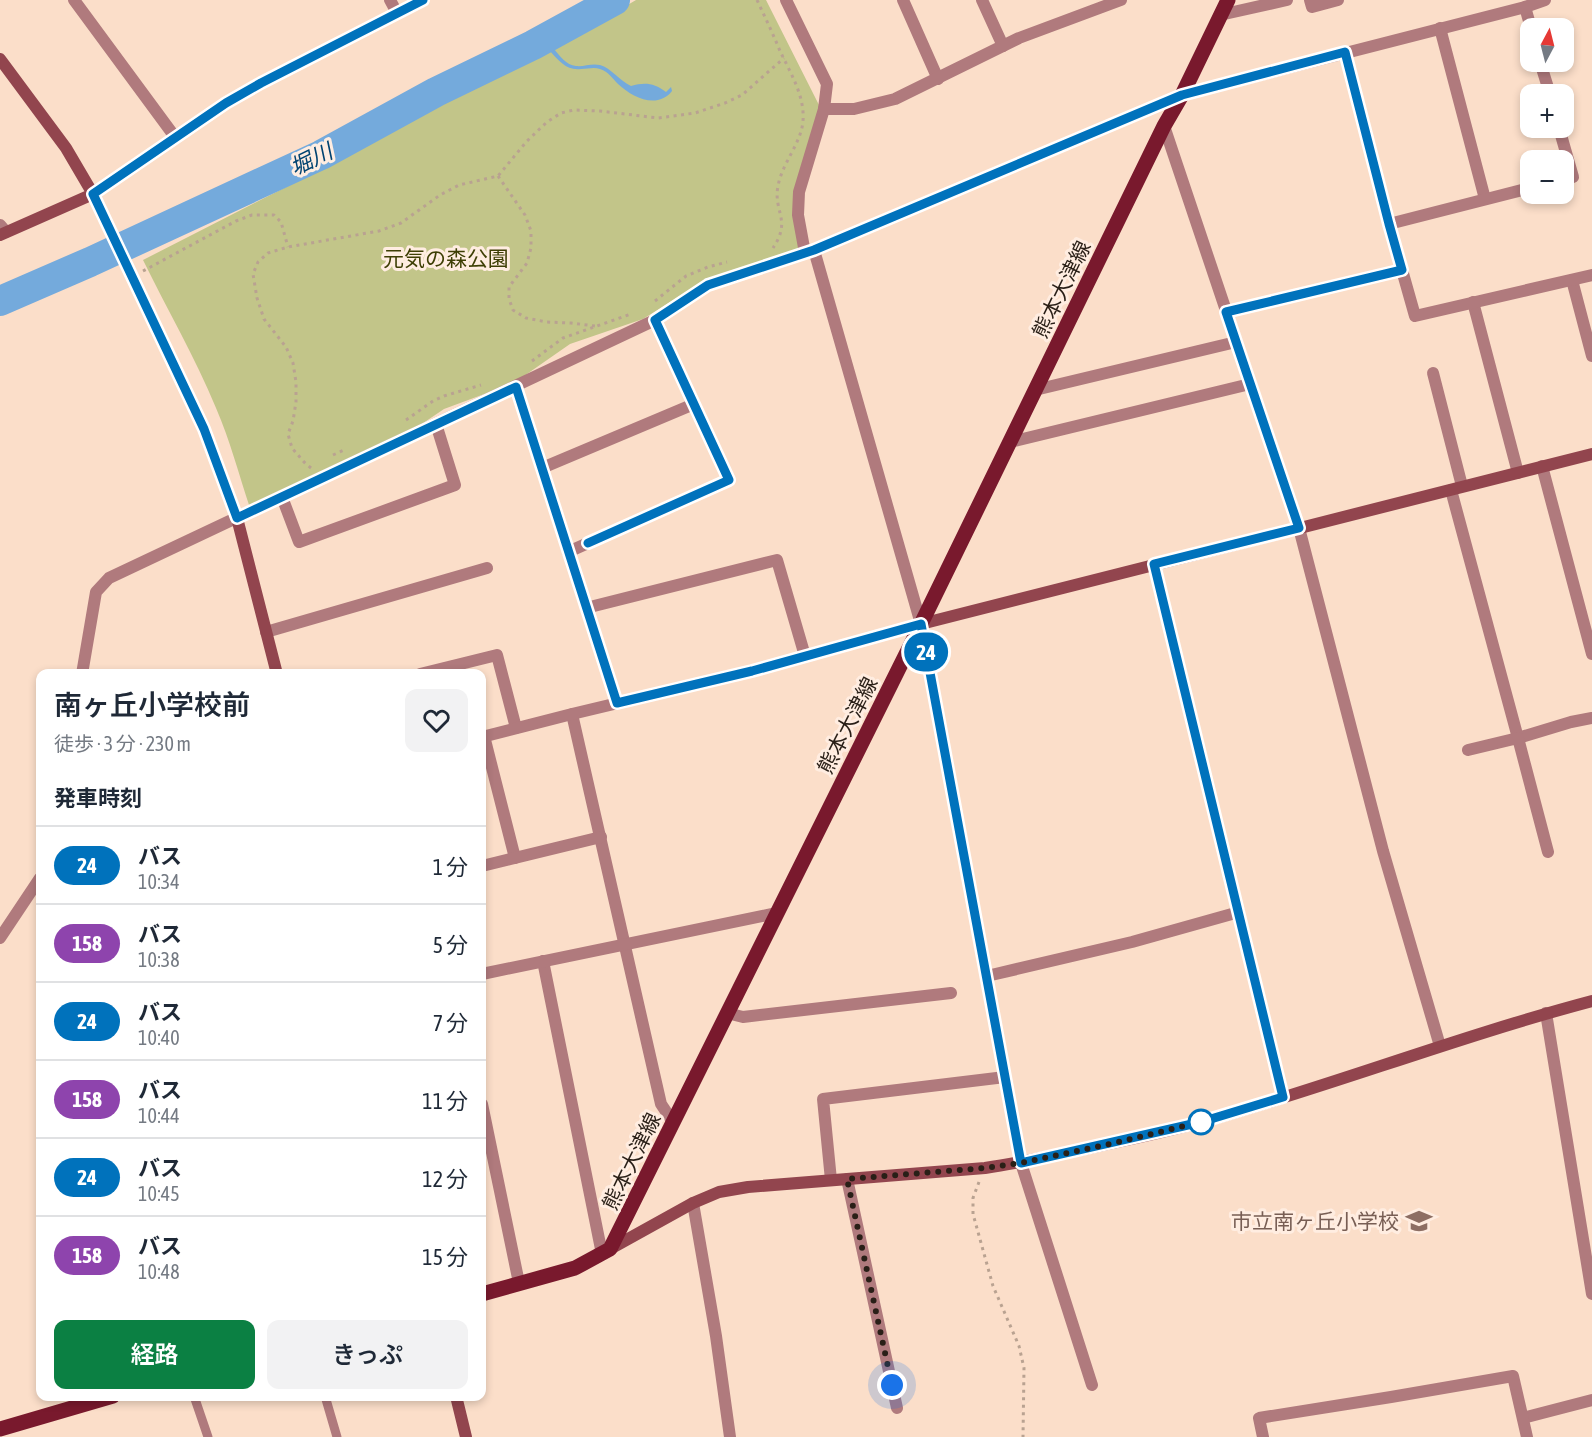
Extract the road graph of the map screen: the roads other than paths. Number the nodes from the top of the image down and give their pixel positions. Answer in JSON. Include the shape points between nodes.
{"nodes":[{"id":1,"x":74,"y":0,"type":"edge"},
{"id":2,"x":390,"y":0,"type":"edge"},
{"id":3,"x":423,"y":0,"type":"edge"},
{"id":4,"x":786,"y":0,"type":"edge"},
{"id":5,"x":903,"y":0,"type":"edge"},
{"id":6,"x":982,"y":0,"type":"edge"},
{"id":7,"x":1121,"y":0,"type":"edge"},
{"id":8,"x":1228,"y":0,"type":"edge"},
{"id":9,"x":1287,"y":0,"type":"edge"},
{"id":10,"x":1310,"y":0,"type":"edge"},
{"id":11,"x":1338,"y":0,"type":"edge"},
{"id":12,"x":1545,"y":0,"type":"edge"},
{"id":13,"x":1525,"y":7,"type":"junction"},
{"id":14,"x":397,"y":14,"type":"junction"},
{"id":15,"x":1220,"y":15,"type":"junction"},
{"id":16,"x":1528,"y":18,"type":"edge"},
{"id":17,"x":1440,"y":28,"type":"junction"},
{"id":18,"x":1003,"y":46,"type":"junction"},
{"id":19,"x":1345,"y":52,"type":"junction"},
{"id":20,"x":0,"y":59,"type":"edge"},
{"id":21,"x":938,"y":79,"type":"junction"},
{"id":22,"x":1182,"y":95,"type":"junction"},
{"id":23,"x":824,"y":109,"type":"junction"},
{"id":24,"x":1164,"y":126,"type":"junction"},
{"id":25,"x":175,"y":137,"type":"junction"},
{"id":26,"x":1520,"y":190,"type":"edge"},
{"id":27,"x":93,"y":194,"type":"junction"},
{"id":28,"x":1485,"y":199,"type":"junction"},
{"id":29,"x":1389,"y":224,"type":"junction"},
{"id":30,"x":2,"y":230,"type":"edge"},
{"id":31,"x":809,"y":251,"type":"junction"},
{"id":32,"x":1402,"y":270,"type":"junction"},
{"id":33,"x":1592,"y":275,"type":"edge"},
{"id":34,"x":1572,"y":280,"type":"junction"},
{"id":35,"x":1473,"y":302,"type":"junction"},
{"id":36,"x":1226,"y":312,"type":"junction"},
{"id":37,"x":655,"y":320,"type":"junction"},
{"id":38,"x":1236,"y":342,"type":"junction"},
{"id":39,"x":1592,"y":356,"type":"edge"},
{"id":40,"x":1433,"y":373,"type":"dead end"},
{"id":41,"x":1250,"y":384,"type":"junction"},
{"id":42,"x":516,"y":387,"type":"junction"},
{"id":43,"x":1035,"y":390,"type":"junction"},
{"id":44,"x":694,"y":405,"type":"junction"},
{"id":45,"x":436,"y":424,"type":"junction"},
{"id":46,"x":1010,"y":442,"type":"junction"},
{"id":47,"x":1592,"y":454,"type":"edge"},
{"id":48,"x":1542,"y":466,"type":"junction"},
{"id":49,"x":542,"y":468,"type":"junction"},
{"id":50,"x":1518,"y":473,"type":"junction"},
{"id":51,"x":1457,"y":488,"type":"junction"},
{"id":52,"x":282,"y":497,"type":"junction"},
{"id":53,"x":237,"y":518,"type":"junction"},
{"id":54,"x":1299,"y":528,"type":"junction"},
{"id":55,"x":568,"y":552,"type":"junction"},
{"id":56,"x":1154,"y":564,"type":"junction"},
{"id":57,"x":487,"y":568,"type":"dead end"},
{"id":58,"x":586,"y":608,"type":"junction"},
{"id":59,"x":921,"y":624,"type":"junction"},
{"id":60,"x":266,"y":632,"type":"junction"},
{"id":61,"x":1592,"y":654,"type":"edge"},
{"id":62,"x":805,"y":656,"type":"junction"},
{"id":63,"x":83,"y":669,"type":"edge"},
{"id":64,"x":276,"y":669,"type":"edge"},
{"id":65,"x":440,"y":669,"type":"edge"},
{"id":66,"x":617,"y":703,"type":"junction"},
{"id":67,"x":572,"y":714,"type":"junction"},
{"id":68,"x":1592,"y":718,"type":"edge"},
{"id":69,"x":516,"y":728,"type":"junction"},
{"id":70,"x":486,"y":736,"type":"edge"},
{"id":71,"x":1518,"y":738,"type":"junction"},
{"id":72,"x":486,"y":748,"type":"edge"},
{"id":73,"x":1468,"y":750,"type":"dead end"},
{"id":74,"x":601,"y":837,"type":"junction"},
{"id":75,"x":1548,"y":852,"type":"dead end"},
{"id":76,"x":515,"y":858,"type":"junction"},
{"id":77,"x":486,"y":865,"type":"edge"},
{"id":78,"x":36,"y":884,"type":"edge"},
{"id":79,"x":1239,"y":912,"type":"junction"},
{"id":80,"x":777,"y":914,"type":"junction"},
{"id":81,"x":0,"y":938,"type":"edge"},
{"id":82,"x":626,"y":944,"type":"junction"},
{"id":83,"x":543,"y":961,"type":"junction"},
{"id":84,"x":486,"y":973,"type":"edge"},
{"id":85,"x":987,"y":976,"type":"junction"},
{"id":86,"x":951,"y":993,"type":"dead end"},
{"id":87,"x":1592,"y":1001,"type":"edge"},
{"id":88,"x":727,"y":1013,"type":"junction"},
{"id":89,"x":1546,"y":1013,"type":"junction"},
{"id":90,"x":1440,"y":1046,"type":"junction"},
{"id":91,"x":1005,"y":1077,"type":"junction"},
{"id":92,"x":1283,"y":1097,"type":"junction"},
{"id":93,"x":673,"y":1122,"type":"junction"},
{"id":94,"x":486,"y":1123,"type":"edge"},
{"id":95,"x":1021,"y":1163,"type":"junction"},
{"id":96,"x":847,"y":1179,"type":"junction"},
{"id":97,"x":831,"y":1180,"type":"junction"},
{"id":98,"x":693,"y":1203,"type":"junction"},
{"id":99,"x":606,"y":1252,"type":"junction"},
{"id":100,"x":519,"y":1284,"type":"junction"},
{"id":101,"x":486,"y":1293,"type":"edge"},
{"id":102,"x":1592,"y":1294,"type":"edge"},
{"id":103,"x":1092,"y":1385,"type":"dead end"},
{"id":104,"x":1592,"y":1400,"type":"edge"},
{"id":105,"x":97,"y":1401,"type":"edge"},
{"id":106,"x":196,"y":1401,"type":"edge"},
{"id":107,"x":326,"y":1401,"type":"edge"},
{"id":108,"x":457,"y":1401,"type":"edge"},
{"id":109,"x":897,"y":1407,"type":"dead end"},
{"id":110,"x":1523,"y":1418,"type":"junction"},
{"id":111,"x":0,"y":1430,"type":"edge"},
{"id":112,"x":208,"y":1437,"type":"edge"},
{"id":113,"x":337,"y":1437,"type":"edge"},
{"id":114,"x":466,"y":1437,"type":"edge"},
{"id":115,"x":730,"y":1437,"type":"edge"},
{"id":116,"x":1263,"y":1437,"type":"edge"},
{"id":117,"x":1527,"y":1437,"type":"edge"}],
"edges":[{"from":1,"to":25,"type":"street"},
{"from":2,"to":14,"type":"street"},
{"from":3,"to":14,"type":"street"},
{"from":4,"to":23,"type":"street","via":[[827,84]]},
{"from":5,"to":21,"type":"street"},
{"from":6,"to":18,"type":"street"},
{"from":7,"to":18,"type":"street"},
{"from":8,"to":15,"type":"main road","name":"熊本大津線"},
{"from":9,"to":15,"type":"street"},
{"from":10,"to":11,"type":"street","via":[[1312,8]]},
{"from":12,"to":13,"type":"street"},
{"from":13,"to":16,"type":"street"},
{"from":13,"to":17,"type":"street"},
{"from":14,"to":25,"type":"street","via":[[261,83]]},
{"from":15,"to":22,"type":"main road","name":"熊本大津線"},
{"from":17,"to":19,"type":"street"},
{"from":17,"to":28,"type":"street"},
{"from":18,"to":21,"type":"street"},
{"from":19,"to":22,"type":"street"},
{"from":19,"to":29,"type":"street"},
{"from":20,"to":27,"type":"street","via":[[66,148]]},
{"from":21,"to":23,"type":"street","via":[[894,99],[854,109]]},
{"from":22,"to":24,"type":"main road","name":"熊本大津線"},
{"from":22,"to":31,"type":"street"},
{"from":23,"to":31,"type":"street","via":[[799,192],[798,214]]},
{"from":24,"to":36,"type":"street"},
{"from":24,"to":43,"type":"main road","name":"熊本大津線"},
{"from":25,"to":27,"type":"street"},
{"from":26,"to":28,"type":"street"},
{"from":27,"to":30,"type":"street"},
{"from":27,"to":53,"type":"street","via":[[204,429]]},
{"from":28,"to":29,"type":"street"},
{"from":29,"to":32,"type":"street"},
{"from":31,"to":37,"type":"street","via":[[708,285]]},
{"from":31,"to":59,"type":"street"},
{"from":32,"to":35,"type":"street","via":[[1416,316]]},
{"from":32,"to":36,"type":"street"},
{"from":33,"to":34,"type":"street"},
{"from":34,"to":35,"type":"street"},
{"from":34,"to":39,"type":"street"},
{"from":35,"to":50,"type":"street"},
{"from":36,"to":38,"type":"street"},
{"from":37,"to":42,"type":"street"},
{"from":37,"to":44,"type":"street"},
{"from":38,"to":41,"type":"street"},
{"from":38,"to":43,"type":"street"},
{"from":40,"to":51,"type":"street"},
{"from":41,"to":46,"type":"street"},
{"from":41,"to":54,"type":"street"},
{"from":42,"to":45,"type":"street"},
{"from":42,"to":49,"type":"street"},
{"from":43,"to":46,"type":"main road","name":"熊本大津線"},
{"from":44,"to":49,"type":"street"},
{"from":44,"to":55,"type":"street","via":[[729,480]]},
{"from":45,"to":52,"type":"street"},
{"from":45,"to":52,"type":"street","via":[[455,484],[299,542]]},
{"from":46,"to":59,"type":"main road","name":"熊本大津線"},
{"from":47,"to":48,"type":"street"},
{"from":48,"to":50,"type":"street"},
{"from":48,"to":61,"type":"street"},
{"from":49,"to":55,"type":"street"},
{"from":50,"to":51,"type":"street"},
{"from":51,"to":54,"type":"street"},
{"from":51,"to":71,"type":"street"},
{"from":52,"to":53,"type":"street"},
{"from":53,"to":60,"type":"street"},
{"from":53,"to":63,"type":"street","via":[[109,578],[96,592]]},
{"from":54,"to":56,"type":"street"},
{"from":54,"to":90,"type":"street","via":[[1383,851]]},
{"from":55,"to":58,"type":"street"},
{"from":56,"to":59,"type":"street"},
{"from":56,"to":79,"type":"street"},
{"from":57,"to":60,"type":"street"},
{"from":58,"to":62,"type":"street","via":[[777,560]]},
{"from":58,"to":66,"type":"street"},
{"from":59,"to":62,"type":"street"},
{"from":59,"to":80,"type":"main road","name":"熊本大津線"},
{"from":59,"to":85,"type":"street"},
{"from":60,"to":64,"type":"street"},
{"from":62,"to":66,"type":"street"},
{"from":65,"to":69,"type":"street","via":[[497,655]]},
{"from":66,"to":67,"type":"street"},
{"from":67,"to":69,"type":"street"},
{"from":67,"to":74,"type":"street"},
{"from":68,"to":71,"type":"street"},
{"from":69,"to":70,"type":"street"},
{"from":71,"to":73,"type":"street"},
{"from":71,"to":75,"type":"street"},
{"from":72,"to":76,"type":"street"},
{"from":74,"to":76,"type":"street"},
{"from":74,"to":82,"type":"street"},
{"from":76,"to":77,"type":"street"},
{"from":78,"to":81,"type":"street"},
{"from":79,"to":85,"type":"street"},
{"from":79,"to":92,"type":"street"},
{"from":80,"to":82,"type":"street"},
{"from":80,"to":88,"type":"main road","name":"熊本大津線"},
{"from":82,"to":83,"type":"street"},
{"from":82,"to":93,"type":"street","via":[[661,1104]]},
{"from":83,"to":84,"type":"street"},
{"from":83,"to":99,"type":"street"},
{"from":85,"to":91,"type":"street"},
{"from":86,"to":88,"type":"street","via":[[743,1017]]},
{"from":87,"to":89,"type":"street"},
{"from":88,"to":93,"type":"main road","name":"熊本大津線"},
{"from":89,"to":90,"type":"street"},
{"from":89,"to":102,"type":"street"},
{"from":90,"to":92,"type":"street"},
{"from":91,"to":95,"type":"street"},
{"from":91,"to":97,"type":"street","via":[[823,1099]]},
{"from":92,"to":95,"type":"street","via":[[1201,1122]]},
{"from":93,"to":99,"type":"main road","name":"熊本大津線"},
{"from":94,"to":100,"type":"street"},
{"from":95,"to":96,"type":"street"},
{"from":95,"to":103,"type":"street"},
{"from":96,"to":97,"type":"street"},
{"from":96,"to":109,"type":"street"},
{"from":97,"to":98,"type":"street","via":[[748,1186]]},
{"from":98,"to":99,"type":"street"},
{"from":98,"to":115,"type":"street"},
{"from":99,"to":100,"type":"main road","via":[[575,1268]]},
{"from":100,"to":101,"type":"main road"},
{"from":104,"to":110,"type":"street"},
{"from":105,"to":111,"type":"main road"},
{"from":106,"to":112,"type":"lane"},
{"from":107,"to":113,"type":"lane"},
{"from":108,"to":114,"type":"street"},
{"from":110,"to":116,"type":"street","via":[[1513,1376],[1259,1418]]},
{"from":110,"to":117,"type":"street"}]}
